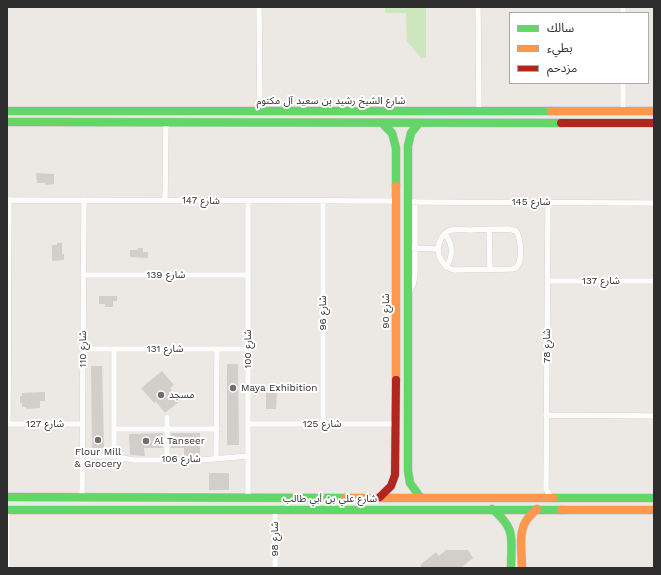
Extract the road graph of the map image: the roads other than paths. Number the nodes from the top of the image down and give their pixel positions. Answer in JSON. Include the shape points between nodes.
{"nodes":[{"id":1,"x":259,"y":7,"type":"edge"},
{"id":2,"x":478,"y":7,"type":"edge"},
{"id":3,"x":623,"y":84,"type":"edge"},
{"id":4,"x":7,"y":110,"type":"edge"},
{"id":5,"x":260,"y":110,"type":"junction"},
{"id":6,"x":296,"y":110,"type":"junction"},
{"id":7,"x":308,"y":110,"type":"junction"},
{"id":8,"x":479,"y":110,"type":"junction"},
{"id":9,"x":496,"y":111,"type":"junction"},
{"id":10,"x":623,"y":111,"type":"junction"},
{"id":11,"x":654,"y":111,"type":"edge"},
{"id":12,"x":7,"y":122,"type":"edge"},
{"id":13,"x":297,"y":122,"type":"junction"},
{"id":14,"x":166,"y":123,"type":"junction"},
{"id":15,"x":308,"y":123,"type":"junction"},
{"id":16,"x":382,"y":123,"type":"junction"},
{"id":17,"x":419,"y":123,"type":"junction"},
{"id":18,"x":496,"y":123,"type":"junction"},
{"id":19,"x":654,"y":123,"type":"edge"},
{"id":20,"x":396,"y":171,"type":"junction"},
{"id":21,"x":408,"y":171,"type":"junction"},
{"id":22,"x":8,"y":200,"type":"edge"},
{"id":23,"x":84,"y":200,"type":"junction"},
{"id":24,"x":165,"y":200,"type":"junction"},
{"id":25,"x":248,"y":201,"type":"junction"},
{"id":26,"x":323,"y":201,"type":"junction"},
{"id":27,"x":396,"y":202,"type":"junction"},
{"id":28,"x":412,"y":202,"type":"junction"},
{"id":29,"x":548,"y":202,"type":"junction"},
{"id":30,"x":654,"y":203,"type":"edge"},
{"id":31,"x":489,"y":229,"type":"junction"},
{"id":32,"x":444,"y":234,"type":"junction"},
{"id":33,"x":412,"y":248,"type":"junction"},
{"id":34,"x":438,"y":249,"type":"junction"},
{"id":35,"x":446,"y":267,"type":"junction"},
{"id":36,"x":490,"y":270,"type":"junction"},
{"id":37,"x":83,"y":275,"type":"junction"},
{"id":38,"x":248,"y":275,"type":"junction"},
{"id":39,"x":548,"y":281,"type":"junction"},
{"id":40,"x":654,"y":281,"type":"edge"},
{"id":41,"x":396,"y":294,"type":"junction"},
{"id":42,"x":408,"y":294,"type":"junction"},
{"id":43,"x":408,"y":303,"type":"junction"},
{"id":44,"x":396,"y":304,"type":"junction"},
{"id":45,"x":83,"y":349,"type":"junction"},
{"id":46,"x":114,"y":349,"type":"junction"},
{"id":47,"x":218,"y":349,"type":"junction"},
{"id":48,"x":248,"y":349,"type":"junction"},
{"id":49,"x":546,"y":415,"type":"junction"},
{"id":50,"x":167,"y":416,"type":"dead end"},
{"id":51,"x":654,"y":416,"type":"edge"},
{"id":52,"x":8,"y":424,"type":"edge"},
{"id":53,"x":82,"y":424,"type":"junction"},
{"id":54,"x":248,"y":424,"type":"junction"},
{"id":55,"x":323,"y":424,"type":"junction"},
{"id":56,"x":396,"y":424,"type":"junction"},
{"id":57,"x":114,"y":429,"type":"junction"},
{"id":58,"x":167,"y":429,"type":"junction"},
{"id":59,"x":217,"y":429,"type":"junction"},
{"id":60,"x":396,"y":451,"type":"junction"},
{"id":61,"x":408,"y":452,"type":"junction"},
{"id":62,"x":82,"y":456,"type":"junction"},
{"id":63,"x":248,"y":456,"type":"junction"},
{"id":64,"x":114,"y":457,"type":"junction"},
{"id":65,"x":216,"y":458,"type":"junction"},
{"id":66,"x":167,"y":460,"type":"junction"},
{"id":67,"x":546,"y":489,"type":"junction"},
{"id":68,"x":7,"y":497,"type":"edge"},
{"id":69,"x":82,"y":497,"type":"junction"},
{"id":70,"x":160,"y":497,"type":"junction"},
{"id":71,"x":180,"y":497,"type":"junction"},
{"id":72,"x":380,"y":497,"type":"junction"},
{"id":73,"x":541,"y":497,"type":"junction"},
{"id":74,"x":551,"y":497,"type":"junction"},
{"id":75,"x":248,"y":498,"type":"junction"},
{"id":76,"x":420,"y":498,"type":"junction"},
{"id":77,"x":611,"y":498,"type":"junction"},
{"id":78,"x":654,"y":498,"type":"edge"},
{"id":79,"x":160,"y":509,"type":"junction"},
{"id":80,"x":180,"y":509,"type":"junction"},
{"id":81,"x":275,"y":509,"type":"junction"},
{"id":82,"x":492,"y":509,"type":"junction"},
{"id":83,"x":537,"y":509,"type":"junction"},
{"id":84,"x":7,"y":510,"type":"edge"},
{"id":85,"x":611,"y":510,"type":"junction"},
{"id":86,"x":654,"y":510,"type":"edge"},
{"id":87,"x":7,"y":568,"type":"edge"},
{"id":88,"x":275,"y":568,"type":"edge"},
{"id":89,"x":511,"y":568,"type":"edge"},
{"id":90,"x":522,"y":568,"type":"edge"}],
"edges":[{"from":1,"to":5,"type":"street"},
{"from":2,"to":8,"type":"street"},
{"from":3,"to":10,"type":"street"},
{"from":4,"to":5,"type":"street","name":"شارع الشيخ رشيد بن سعيد آل مكتوم"},
{"from":5,"to":6,"type":"street","name":"شارع الشيخ رشيد بن سعيد آل مكتوم"},
{"from":6,"to":7,"type":"street","name":"شارع الشيخ رشيد بن سعيد آل مكتوم"},
{"from":6,"to":13,"type":"street","via":[[299,115]]},
{"from":7,"to":8,"type":"street","name":"شارع الشيخ رشيد بن سعيد آل مكتوم"},
{"from":7,"to":15,"type":"street","via":[[304,115]]},
{"from":8,"to":9,"type":"street","name":"شارع الشيخ رشيد بن سعيد آل مكتوم"},
{"from":9,"to":10,"type":"street","name":"شارع الشيخ رشيد بن سعيد آل مكتوم"},
{"from":9,"to":18,"type":"street","via":[[499,118]]},
{"from":10,"to":11,"type":"street","name":"شارع الشيخ رشيد بن سعيد آل مكتوم"},
{"from":12,"to":14,"type":"street"},
{"from":13,"to":14,"type":"street"},
{"from":13,"to":15,"type":"street"},
{"from":14,"to":24,"type":"street"},
{"from":15,"to":16,"type":"street"},
{"from":16,"to":17,"type":"street"},
{"from":16,"to":20,"type":"street","name":"شارع 90","via":[[394,138]]},
{"from":17,"to":18,"type":"street"},
{"from":17,"to":21,"type":"street","via":[[409,139]]},
{"from":18,"to":19,"type":"street"},
{"from":20,"to":21,"type":"street","via":[[397,168],[405,166]]},
{"from":20,"to":27,"type":"street","name":"شارع 90"},
{"from":21,"to":28,"type":"street"},
{"from":22,"to":23,"type":"street","name":"شارع 147"},
{"from":22,"to":52,"type":"street"},
{"from":23,"to":24,"type":"street","name":"شارع 147"},
{"from":23,"to":37,"type":"street","name":"شارع 110"},
{"from":24,"to":25,"type":"street","name":"شارع 147"},
{"from":25,"to":26,"type":"street","name":"شارع 147"},
{"from":25,"to":38,"type":"street","name":"شارع 100"},
{"from":26,"to":27,"type":"street","name":"شارع 147"},
{"from":26,"to":55,"type":"street","name":"شارع 96"},
{"from":27,"to":41,"type":"street","name":"شارع 90"},
{"from":28,"to":29,"type":"street","name":"شارع 145"},
{"from":28,"to":33,"type":"street"},
{"from":29,"to":30,"type":"street","name":"شارع 145"},
{"from":29,"to":39,"type":"street","name":"شارع 78"},
{"from":31,"to":32,"type":"street","via":[[452,230]]},
{"from":31,"to":36,"type":"street"},
{"from":31,"to":36,"type":"street","via":[[513,230],[520,238],[520,261],[516,267]]},
{"from":32,"to":34,"type":"street"},
{"from":32,"to":35,"type":"street","via":[[452,250]]},
{"from":33,"to":34,"type":"street"},
{"from":33,"to":42,"type":"street"},
{"from":34,"to":35,"type":"street","via":[[440,259]]},
{"from":35,"to":36,"type":"street","via":[[454,270]]},
{"from":37,"to":38,"type":"street","name":"شارع 139"},
{"from":37,"to":45,"type":"street","name":"شارع 110"},
{"from":38,"to":48,"type":"street","name":"شارع 100"},
{"from":39,"to":40,"type":"street","name":"شارع 137"},
{"from":39,"to":49,"type":"street","name":"شارع 78"},
{"from":41,"to":42,"type":"street","via":[[402,297]]},
{"from":41,"to":44,"type":"street","name":"شارع 90"},
{"from":42,"to":43,"type":"street"},
{"from":43,"to":44,"type":"street","via":[[401,300]]},
{"from":43,"to":61,"type":"street"},
{"from":44,"to":56,"type":"street","name":"شارع 90"},
{"from":45,"to":46,"type":"street","name":"شارع 131"},
{"from":45,"to":53,"type":"street","name":"شارع 110"},
{"from":46,"to":47,"type":"street","name":"شارع 131"},
{"from":46,"to":57,"type":"street"},
{"from":47,"to":48,"type":"street","name":"شارع 131"},
{"from":47,"to":59,"type":"street"},
{"from":48,"to":54,"type":"street","name":"شارع 100"},
{"from":49,"to":51,"type":"street"},
{"from":49,"to":67,"type":"street","name":"شارع 78"},
{"from":50,"to":58,"type":"street"},
{"from":52,"to":53,"type":"street","name":"شارع 127"},
{"from":53,"to":62,"type":"street","name":"شارع 110"},
{"from":54,"to":55,"type":"street","name":"شارع 125"},
{"from":54,"to":63,"type":"street","name":"شارع 100"},
{"from":55,"to":56,"type":"street","name":"شارع 125"},
{"from":56,"to":60,"type":"street","name":"شارع 90"},
{"from":57,"to":58,"type":"street"},
{"from":57,"to":64,"type":"street"},
{"from":58,"to":59,"type":"street"},
{"from":58,"to":66,"type":"street"},
{"from":59,"to":65,"type":"street"},
{"from":60,"to":61,"type":"street","via":[[404,454]]},
{"from":60,"to":72,"type":"street","name":"شارع 90","via":[[394,484]]},
{"from":61,"to":76,"type":"street","via":[[410,482]]},
{"from":62,"to":64,"type":"street","name":"شارع 106"},
{"from":62,"to":69,"type":"street","name":"شارع 110"},
{"from":63,"to":65,"type":"street","name":"شارع 106"},
{"from":63,"to":75,"type":"street","name":"شارع 100"},
{"from":64,"to":66,"type":"street","name":"شارع 106","via":[[129,460]]},
{"from":65,"to":66,"type":"street","name":"شارع 106"},
{"from":67,"to":73,"type":"street"},
{"from":67,"to":74,"type":"street"},
{"from":68,"to":69,"type":"street","name":"شارع علي بن أبي طالب"},
{"from":69,"to":70,"type":"street","name":"شارع علي بن أبي طالب"},
{"from":70,"to":71,"type":"street","name":"شارع علي بن أبي طالب"},
{"from":70,"to":79,"type":"street"},
{"from":71,"to":75,"type":"street","name":"شارع علي بن أبي طالب"},
{"from":71,"to":80,"type":"street","via":[[177,503]]},
{"from":72,"to":75,"type":"street","name":"شارع علي بن أبي طالب"},
{"from":72,"to":76,"type":"street","name":"شارع علي بن أبي طالب"},
{"from":73,"to":74,"type":"street","name":"شارع علي بن أبي طالب"},
{"from":73,"to":76,"type":"street","name":"شارع علي بن أبي طالب"},
{"from":74,"to":77,"type":"street","name":"شارع علي بن أبي طالب"},
{"from":77,"to":78,"type":"street","name":"شارع علي بن أبي طالب"},
{"from":77,"to":85,"type":"street","via":[[614,502]]},
{"from":79,"to":80,"type":"street","name":"شارع علي بن أبي طالب"},
{"from":79,"to":84,"type":"street","name":"شارع علي بن أبي طالب"},
{"from":80,"to":81,"type":"street","name":"شارع علي بن أبي طالب"},
{"from":81,"to":82,"type":"street","name":"شارع علي بن أبي طالب"},
{"from":81,"to":88,"type":"street","name":"شارع 98"},
{"from":82,"to":83,"type":"street","name":"شارع علي بن أبي طالب"},
{"from":82,"to":89,"type":"street","via":[[506,520],[511,531]]},
{"from":83,"to":85,"type":"street","name":"شارع علي بن أبي طالب"},
{"from":83,"to":90,"type":"street","via":[[524,526]]},
{"from":84,"to":87,"type":"street"},
{"from":85,"to":86,"type":"street","name":"شارع علي بن أبي طالب"}]}
